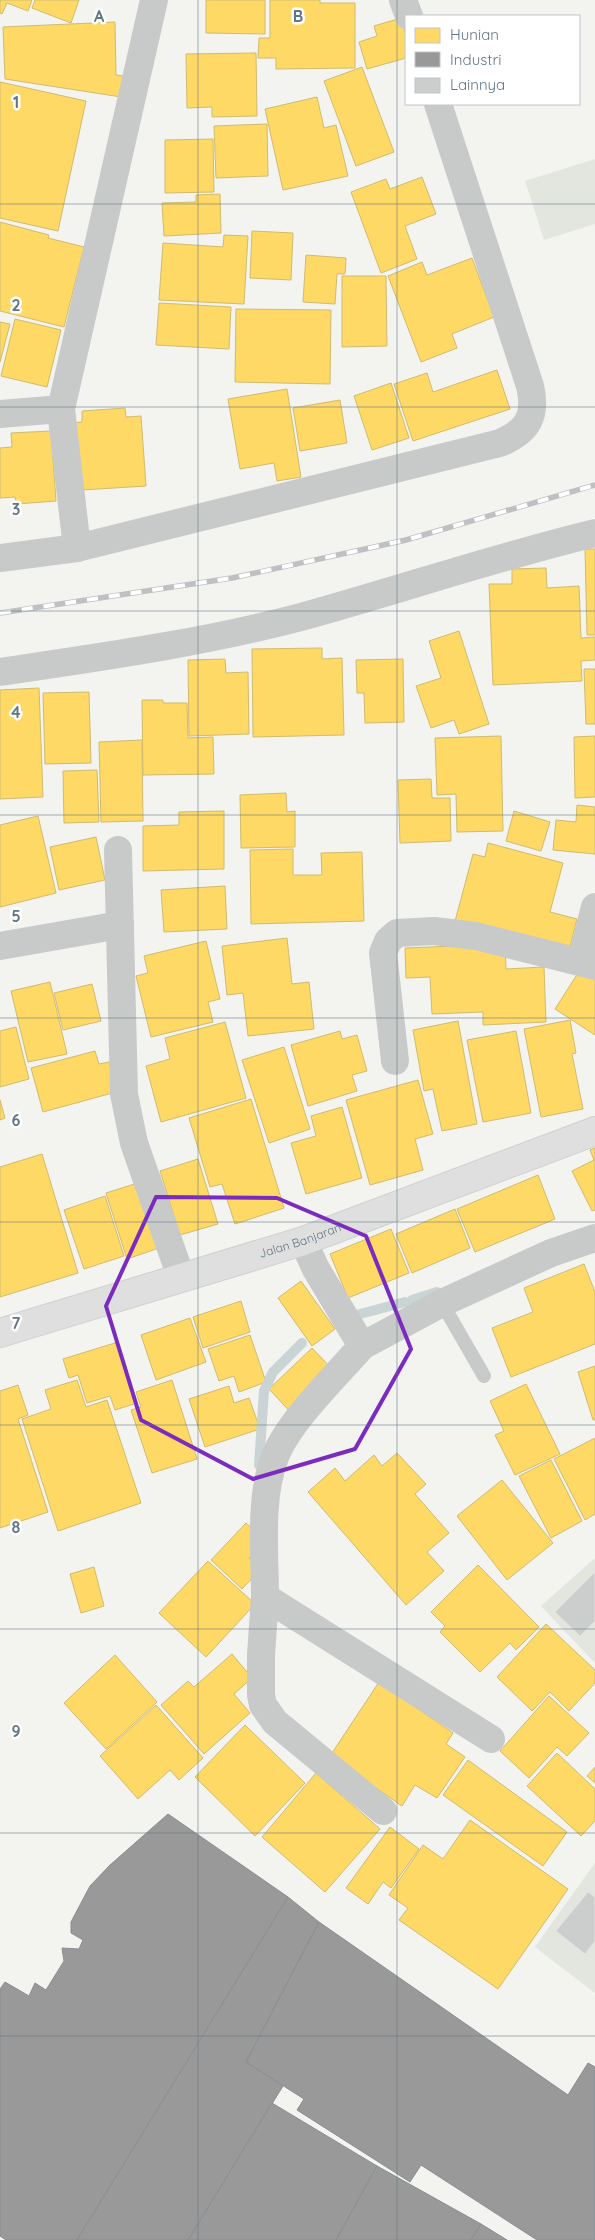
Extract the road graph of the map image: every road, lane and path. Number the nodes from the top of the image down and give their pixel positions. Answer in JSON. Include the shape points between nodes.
{"nodes":[{"id":1,"x":154,"y":0,"type":"edge"},
{"id":2,"x":404,"y":0,"type":"edge"},
{"id":3,"x":409,"y":15,"type":"edge"},
{"id":4,"x":438,"y":105,"type":"edge"},
{"id":5,"x":61,"y":409,"type":"junction"},
{"id":6,"x":0,"y":414,"type":"edge"},
{"id":7,"x":595,"y":534,"type":"edge"},
{"id":8,"x":77,"y":548,"type":"junction"},
{"id":9,"x":0,"y":558,"type":"edge"},
{"id":10,"x":0,"y":672,"type":"edge"},
{"id":11,"x":118,"y":850,"type":"dead end"},
{"id":12,"x":595,"y":907,"type":"edge"},
{"id":13,"x":120,"y":925,"type":"junction"},
{"id":14,"x":0,"y":946,"type":"edge"},
{"id":15,"x":588,"y":964,"type":"edge"},
{"id":16,"x":395,"y":1061,"type":"dead end"},
{"id":17,"x":595,"y":1131,"type":"edge"},
{"id":18,"x":595,"y":1238,"type":"edge"},
{"id":19,"x":303,"y":1241,"type":"junction"},
{"id":20,"x":181,"y":1277,"type":"junction"},
{"id":21,"x":442,"y":1303,"type":"junction"},
{"id":22,"x":0,"y":1333,"type":"edge"},
{"id":23,"x":356,"y":1336,"type":"junction"},
{"id":24,"x":484,"y":1376,"type":"dead end"},
{"id":25,"x":265,"y":1597,"type":"junction"},
{"id":26,"x":491,"y":1739,"type":"dead end"},
{"id":27,"x":383,"y":1811,"type":"dead end"}],
"edges":[{"from":1,"to":5,"type":"street"},
{"from":2,"to":3,"type":"street"},
{"from":4,"to":8,"type":"street","via":[[530,386],[533,405],[526,426],[500,443]]},
{"from":5,"to":6,"type":"street"},
{"from":5,"to":8,"type":"street"},
{"from":7,"to":10,"type":"street","via":[[258,627]]},
{"from":8,"to":9,"type":"street"},
{"from":11,"to":13,"type":"street"},
{"from":12,"to":15,"type":"street"},
{"from":13,"to":14,"type":"street"},
{"from":13,"to":20,"type":"street","via":[[122,1062],[128,1118]]},
{"from":15,"to":16,"type":"street","via":[[476,936],[434,931],[397,933],[388,941],[383,953]]},
{"from":17,"to":19,"type":"street","name":"Jalan Banjaran"},
{"from":18,"to":21,"type":"street","via":[[551,1253]]},
{"from":19,"to":20,"type":"street","name":"Jalan Banjaran"},
{"from":19,"to":23,"type":"street"},
{"from":20,"to":22,"type":"street","name":"Jalan Banjaran"},
{"from":21,"to":23,"type":"street"},
{"from":21,"to":24,"type":"lane"},
{"from":23,"to":25,"type":"street","via":[[275,1457],[267,1495]]},
{"from":25,"to":26,"type":"street"},
{"from":25,"to":27,"type":"street","via":[[260,1681],[268,1714]]}]}
